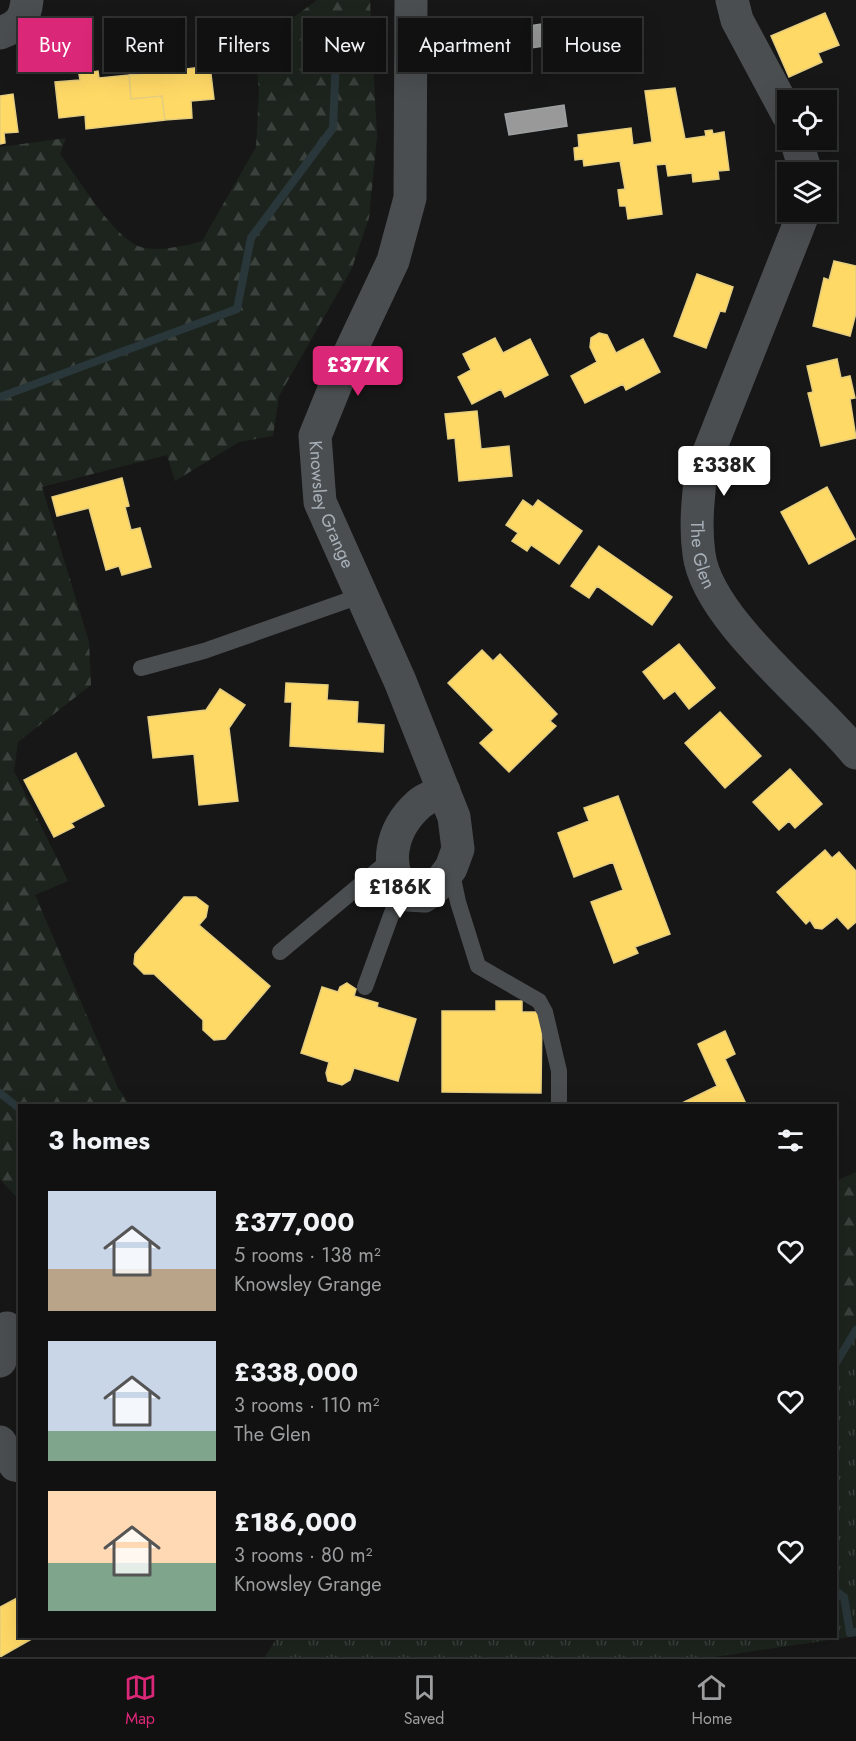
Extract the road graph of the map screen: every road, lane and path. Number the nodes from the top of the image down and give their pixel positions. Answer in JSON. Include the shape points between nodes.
{"nodes":[{"id":1,"x":27,"y":0,"type":"edge"},
{"id":2,"x":411,"y":0,"type":"edge"},
{"id":3,"x":732,"y":0,"type":"edge"},
{"id":4,"x":0,"y":33,"type":"edge"},
{"id":5,"x":777,"y":94,"type":"edge"},
{"id":6,"x":800,"y":222,"type":"edge"},
{"id":7,"x":360,"y":596,"type":"junction"},
{"id":8,"x":141,"y":668,"type":"dead end"},
{"id":9,"x":856,"y":753,"type":"edge"},
{"id":10,"x":444,"y":791,"type":"junction"},
{"id":11,"x":451,"y":868,"type":"junction"},
{"id":12,"x":396,"y":873,"type":"junction"},
{"id":13,"x":280,"y":952,"type":"dead end"},
{"id":14,"x":365,"y":987,"type":"dead end"},
{"id":15,"x":559,"y":1104,"type":"edge"},
{"id":16,"x":9,"y":1329,"type":"edge"},
{"id":17,"x":0,"y":1361,"type":"edge"},
{"id":18,"x":0,"y":1442,"type":"edge"},
{"id":19,"x":18,"y":1466,"type":"edge"}],
"edges":[{"from":1,"to":4,"type":"street","via":[[25,16]]},
{"from":2,"to":7,"type":"street","name":"Knowsley Grange","via":[[410,198],[393,261],[315,436],[320,502]]},
{"from":3,"to":5,"type":"street","via":[[738,20]]},
{"from":6,"to":9,"type":"street","name":"The Glen","via":[[701,472],[699,555],[709,589],[730,620]]},
{"from":7,"to":8,"type":"lane","via":[[204,651]]},
{"from":7,"to":10,"type":"street","name":"Knowsley Grange","via":[[400,681]]},
{"from":10,"to":11,"type":"street","name":"Knowsley Grange","via":[[454,817],[458,849]]},
{"from":10,"to":12,"type":"street","via":[[420,803],[397,833]]},
{"from":11,"to":12,"type":"street","via":[[424,896],[408,895]]},
{"from":11,"to":15,"type":"lane","via":[[478,966],[539,1000],[546,1012],[559,1071]]},
{"from":12,"to":13,"type":"lane"},
{"from":12,"to":14,"type":"lane"},
{"from":16,"to":17,"type":"street"},
{"from":18,"to":19,"type":"street"}]}
